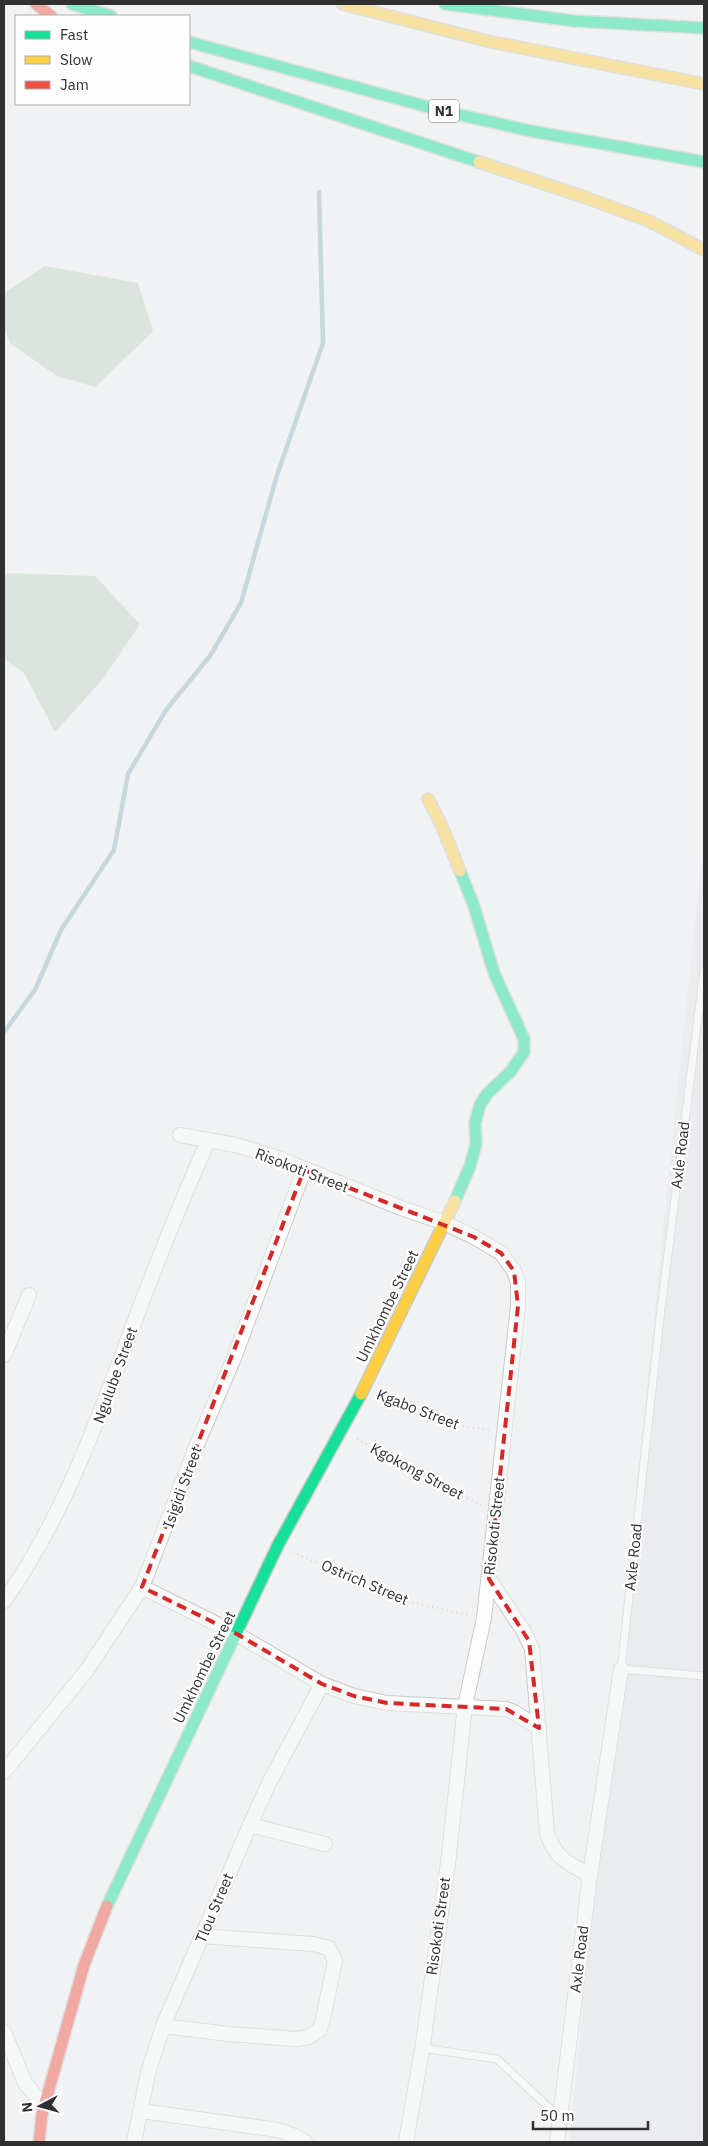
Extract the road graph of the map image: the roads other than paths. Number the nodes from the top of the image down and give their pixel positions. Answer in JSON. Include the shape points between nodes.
{"nodes":[{"id":1,"x":36,"y":4,"type":"edge"},
{"id":2,"x":72,"y":4,"type":"edge"},
{"id":3,"x":343,"y":4,"type":"edge"},
{"id":4,"x":445,"y":4,"type":"edge"},
{"id":5,"x":51,"y":15,"type":"edge"},
{"id":6,"x":108,"y":15,"type":"edge"},
{"id":7,"x":704,"y":28,"type":"edge"},
{"id":8,"x":190,"y":42,"type":"edge"},
{"id":9,"x":190,"y":66,"type":"edge"},
{"id":10,"x":704,"y":84,"type":"edge"},
{"id":11,"x":704,"y":162,"type":"edge"},
{"id":12,"x":704,"y":250,"type":"edge"},
{"id":13,"x":428,"y":799,"type":"dead end"},
{"id":14,"x":704,"y":972,"type":"edge"},
{"id":15,"x":180,"y":1135,"type":"dead end"},
{"id":16,"x":208,"y":1140,"type":"junction"},
{"id":17,"x":304,"y":1170,"type":"junction"},
{"id":18,"x":445,"y":1223,"type":"junction"},
{"id":19,"x":29,"y":1294,"type":"dead end"},
{"id":20,"x":4,"y":1355,"type":"edge"},
{"id":21,"x":488,"y":1579,"type":"junction"},
{"id":22,"x":142,"y":1587,"type":"junction"},
{"id":23,"x":4,"y":1601,"type":"edge"},
{"id":24,"x":237,"y":1634,"type":"junction"},
{"id":25,"x":621,"y":1669,"type":"junction"},
{"id":26,"x":704,"y":1676,"type":"edge"},
{"id":27,"x":322,"y":1684,"type":"junction"},
{"id":28,"x":465,"y":1706,"type":"junction"},
{"id":29,"x":539,"y":1728,"type":"junction"},
{"id":30,"x":4,"y":1772,"type":"edge"},
{"id":31,"x":250,"y":1825,"type":"junction"},
{"id":32,"x":324,"y":1844,"type":"dead end"},
{"id":33,"x":590,"y":1876,"type":"junction"},
{"id":34,"x":201,"y":1936,"type":"junction"},
{"id":35,"x":163,"y":2026,"type":"junction"},
{"id":36,"x":4,"y":2032,"type":"edge"},
{"id":37,"x":422,"y":2048,"type":"junction"},
{"id":38,"x":44,"y":2106,"type":"junction"},
{"id":39,"x":141,"y":2111,"type":"junction"},
{"id":40,"x":560,"y":2118,"type":"junction"},
{"id":41,"x":39,"y":2142,"type":"edge"},
{"id":42,"x":134,"y":2142,"type":"edge"},
{"id":43,"x":305,"y":2142,"type":"edge"},
{"id":44,"x":406,"y":2142,"type":"edge"},
{"id":45,"x":556,"y":2142,"type":"edge"}],
"edges":[{"from":1,"to":5,"type":"main road"},
{"from":2,"to":6,"type":"main road"},
{"from":3,"to":10,"type":"main road","via":[[487,41]]},
{"from":4,"to":7,"type":"main road","via":[[553,21]]},
{"from":8,"to":11,"type":"main road","number":"N1","via":[[482,120]]},
{"from":9,"to":12,"type":"main road","via":[[590,199],[649,222]]},
{"from":13,"to":18,"type":"main road","name":"Umkhombe Street","via":[[474,906],[494,973],[524,1039],[524,1052],[519,1060],[480,1105],[470,1166]]},
{"from":14,"to":25,"type":"lane","name":"Axle Road","via":[[660,1309]]},
{"from":15,"to":16,"type":"street","name":"Risokoti Street"},
{"from":16,"to":17,"type":"street","name":"Risokoti Street","via":[[275,1157]]},
{"from":16,"to":23,"type":"street","name":"Ngulube Street","via":[[170,1226],[91,1439],[25,1569]]},
{"from":17,"to":18,"type":"street","name":"Risokoti Street"},
{"from":17,"to":22,"type":"street","name":"Isigidi Street","via":[[234,1358]]},
{"from":18,"to":21,"type":"street","name":"Risokoti Street","via":[[502,1252],[518,1282]]},
{"from":18,"to":24,"type":"main road","name":"Umkhombe Street","via":[[364,1388],[278,1545]]},
{"from":19,"to":20,"type":"street"},
{"from":21,"to":28,"type":"street","name":"Risokoti Street","via":[[484,1618]]},
{"from":21,"to":29,"type":"street","via":[[529,1640]]},
{"from":22,"to":24,"type":"street"},
{"from":22,"to":30,"type":"street","name":"Isigidi Street","via":[[86,1670]]},
{"from":24,"to":27,"type":"street"},
{"from":24,"to":38,"type":"main road","name":"Umkhombe Street","via":[[104,1914],[84,1965]]},
{"from":25,"to":26,"type":"lane"},
{"from":25,"to":33,"type":"street","name":"Axle Road"},
{"from":27,"to":28,"type":"street","via":[[354,1696],[387,1703]]},
{"from":27,"to":31,"type":"street","name":"Tlou Street"},
{"from":28,"to":29,"type":"street","via":[[506,1708]]},
{"from":28,"to":37,"type":"street","name":"Risokoti Street","via":[[449,1855]]},
{"from":29,"to":33,"type":"street","via":[[547,1833],[551,1845],[567,1864]]},
{"from":31,"to":32,"type":"street"},
{"from":31,"to":34,"type":"street","name":"Tlou Street"},
{"from":33,"to":40,"type":"street","name":"Axle Road"},
{"from":34,"to":35,"type":"street","name":"Tlou Street"},
{"from":34,"to":35,"type":"street","via":[[329,1948],[335,1961],[322,2024],[313,2035],[295,2039]]},
{"from":35,"to":39,"type":"street","name":"Tlou Street","via":[[148,2073]]},
{"from":36,"to":38,"type":"street","via":[[25,2083]]},
{"from":37,"to":40,"type":"lane","via":[[497,2058]]},
{"from":37,"to":44,"type":"street","name":"Risokoti Street"},
{"from":38,"to":41,"type":"main road","name":"Umkhombe Street"},
{"from":39,"to":42,"type":"street","name":"Tlou Street"},
{"from":39,"to":43,"type":"street","via":[[278,2130]]},
{"from":40,"to":45,"type":"street","name":"Axle Road"}]}
